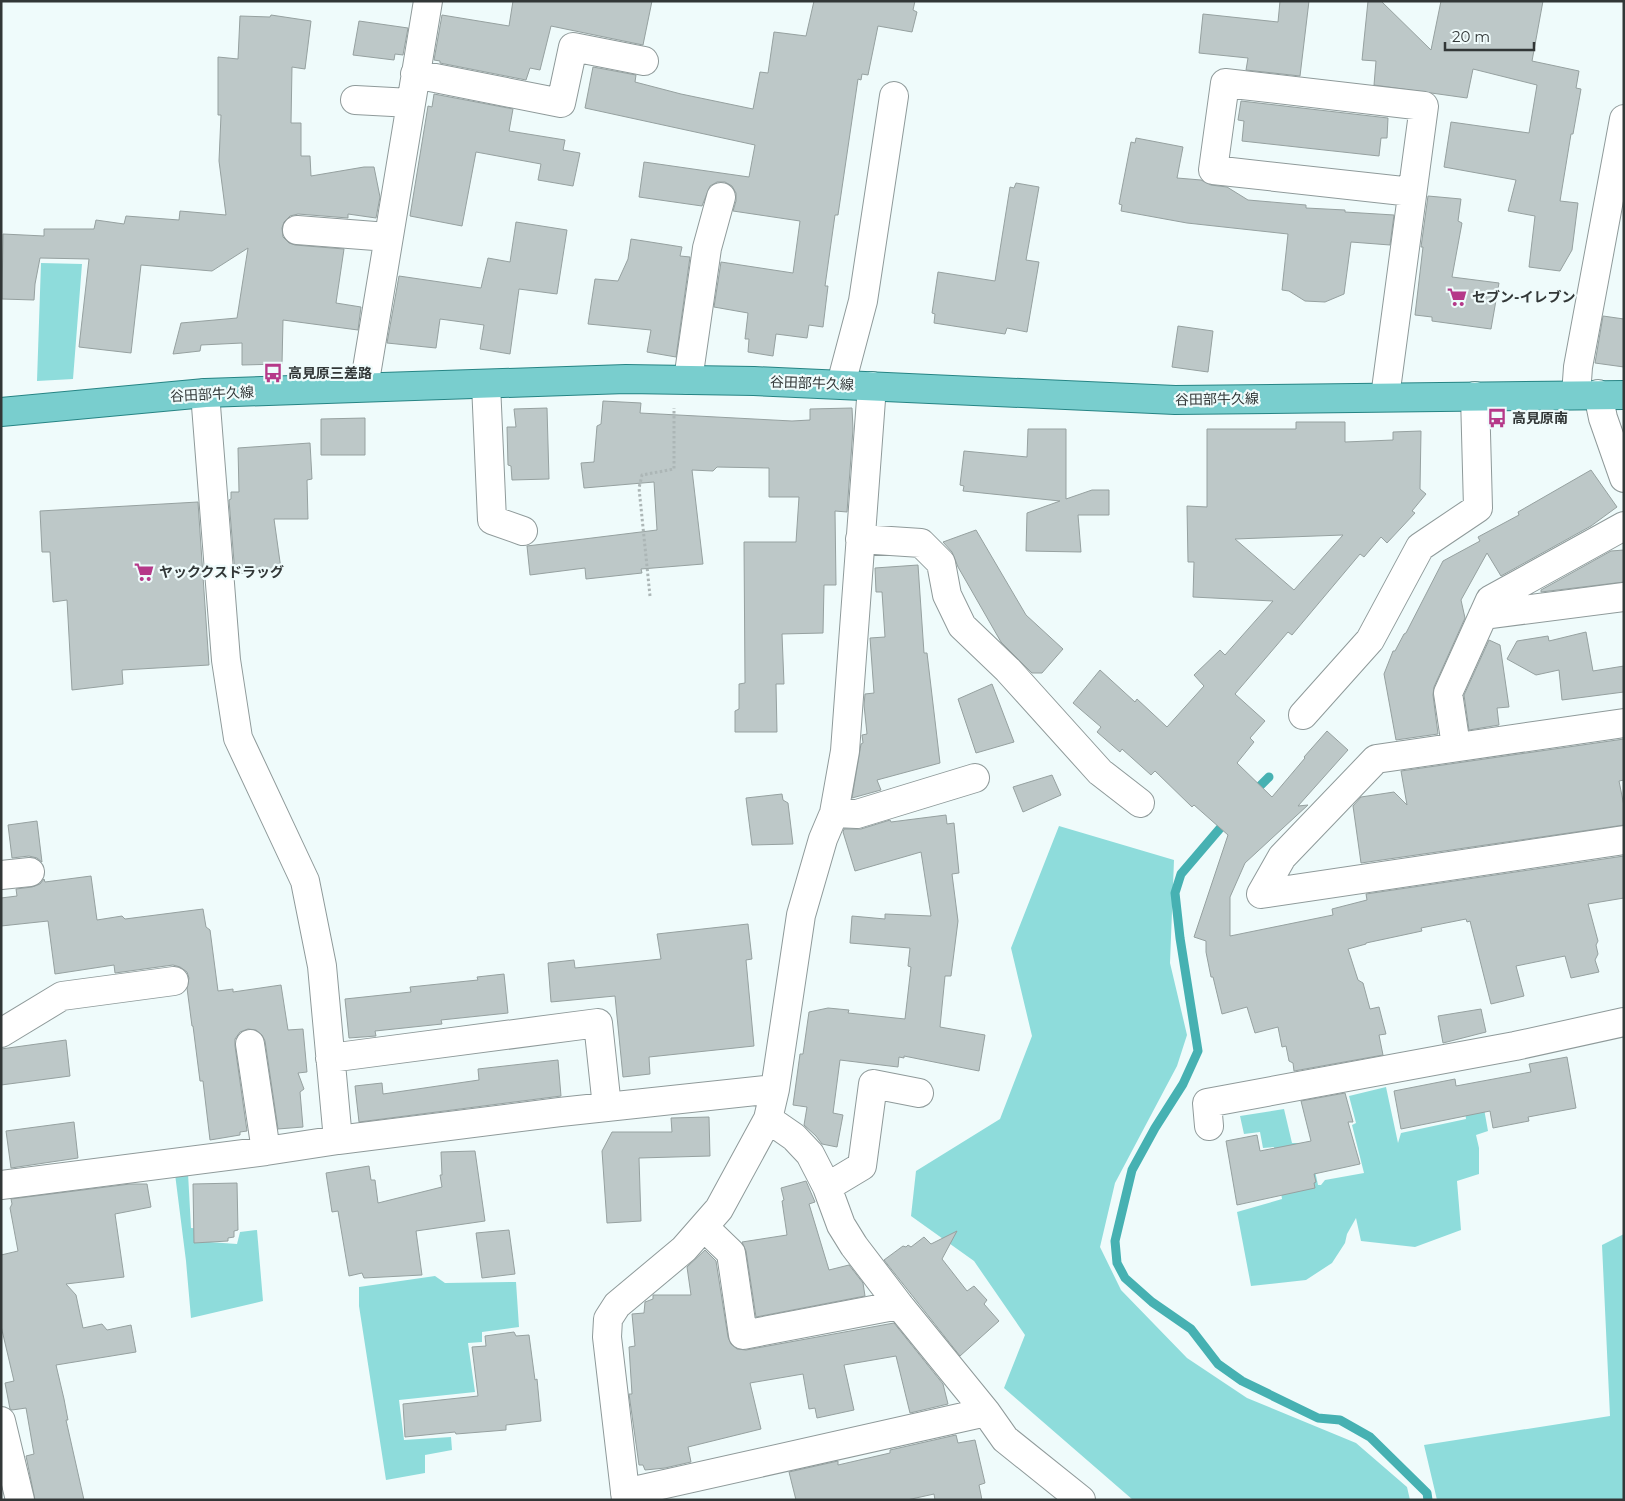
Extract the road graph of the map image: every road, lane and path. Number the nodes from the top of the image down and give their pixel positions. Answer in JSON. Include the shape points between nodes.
{"nodes":[{"id":1,"x":428,"y":1,"type":"edge"},
{"id":2,"x":644,"y":60,"type":"dead end"},
{"id":3,"x":416,"y":74,"type":"junction"},
{"id":4,"x":894,"y":96,"type":"dead end"},
{"id":5,"x":355,"y":100,"type":"dead end"},
{"id":6,"x":411,"y":103,"type":"junction"},
{"id":7,"x":1624,"y":119,"type":"edge"},
{"id":8,"x":1412,"y":192,"type":"junction"},
{"id":9,"x":721,"y":197,"type":"dead end"},
{"id":10,"x":1614,"y":228,"type":"edge"},
{"id":11,"x":297,"y":230,"type":"dead end"},
{"id":12,"x":388,"y":237,"type":"junction"},
{"id":13,"x":681,"y":380,"type":"junction"},
{"id":14,"x":486,"y":384,"type":"junction"},
{"id":15,"x":841,"y":384,"type":"junction"},
{"id":16,"x":872,"y":386,"type":"junction"},
{"id":17,"x":364,"y":388,"type":"junction"},
{"id":18,"x":205,"y":393,"type":"junction"},
{"id":19,"x":1599,"y":395,"type":"edge"},
{"id":20,"x":1475,"y":396,"type":"junction"},
{"id":21,"x":1385,"y":397,"type":"junction"},
{"id":22,"x":1,"y":412,"type":"edge"},
{"id":23,"x":1624,"y":478,"type":"edge"},
{"id":24,"x":1624,"y":526,"type":"edge"},
{"id":25,"x":522,"y":531,"type":"dead end"},
{"id":26,"x":860,"y":539,"type":"junction"},
{"id":27,"x":650,"y":596,"type":"dead end"},
{"id":28,"x":1624,"y":597,"type":"edge"},
{"id":29,"x":1483,"y":615,"type":"junction"},
{"id":30,"x":1303,"y":715,"type":"dead end"},
{"id":31,"x":1624,"y":723,"type":"edge"},
{"id":32,"x":1456,"y":746,"type":"junction"},
{"id":33,"x":975,"y":778,"type":"dead end"},
{"id":34,"x":1140,"y":802,"type":"dead end"},
{"id":35,"x":834,"y":813,"type":"junction"},
{"id":36,"x":1624,"y":840,"type":"edge"},
{"id":37,"x":30,"y":872,"type":"dead end"},
{"id":38,"x":1,"y":875,"type":"edge"},
{"id":39,"x":174,"y":981,"type":"dead end"},
{"id":40,"x":1624,"y":1022,"type":"edge"},
{"id":41,"x":1,"y":1033,"type":"edge"},
{"id":42,"x":250,"y":1044,"type":"dead end"},
{"id":43,"x":330,"y":1058,"type":"junction"},
{"id":44,"x":775,"y":1089,"type":"junction"},
{"id":45,"x":920,"y":1093,"type":"dead end"},
{"id":46,"x":607,"y":1107,"type":"junction"},
{"id":47,"x":768,"y":1119,"type":"junction"},
{"id":48,"x":1209,"y":1126,"type":"dead end"},
{"id":49,"x":338,"y":1140,"type":"junction"},
{"id":50,"x":266,"y":1151,"type":"junction"},
{"id":51,"x":1,"y":1185,"type":"edge"},
{"id":52,"x":827,"y":1187,"type":"junction"},
{"id":53,"x":704,"y":1227,"type":"junction"},
{"id":54,"x":899,"y":1304,"type":"junction"},
{"id":55,"x":986,"y":1412,"type":"junction"},
{"id":56,"x":1,"y":1421,"type":"edge"},
{"id":57,"x":625,"y":1496,"type":"edge"},
{"id":58,"x":20,"y":1500,"type":"edge"},
{"id":59,"x":1081,"y":1500,"type":"edge"}],
"edges":[{"from":1,"to":3,"type":"street"},
{"from":2,"to":3,"type":"street","via":[[573,47],[561,102]]},
{"from":3,"to":6,"type":"street"},
{"from":4,"to":15,"type":"street","via":[[864,301]]},
{"from":5,"to":6,"type":"street"},
{"from":6,"to":12,"type":"street"},
{"from":7,"to":10,"type":"street"},
{"from":8,"to":8,"type":"street","via":[[1424,106],[1225,83],[1214,170]]},
{"from":8,"to":21,"type":"street"},
{"from":9,"to":13,"type":"street","via":[[707,248]]},
{"from":10,"to":19,"type":"street","via":[[1578,367]]},
{"from":11,"to":12,"type":"street"},
{"from":12,"to":17,"type":"street"},
{"from":13,"to":14,"type":"main road","name":"谷田部牛久線"},
{"from":13,"to":15,"type":"main road","name":"谷田部牛久線"},
{"from":13,"to":27,"type":"path","via":[[674,469],[642,476],[639,488]]},
{"from":14,"to":17,"type":"main road","name":"谷田部牛久線"},
{"from":14,"to":25,"type":"street","via":[[492,520]]},
{"from":15,"to":16,"type":"main road","name":"谷田部牛久線"},
{"from":16,"to":21,"type":"main road","name":"谷田部牛久線","via":[[1175,400]]},
{"from":16,"to":26,"type":"street"},
{"from":17,"to":18,"type":"main road","name":"谷田部牛久線"},
{"from":18,"to":22,"type":"main road","name":"谷田部牛久線"},
{"from":18,"to":43,"type":"street","via":[[226,660],[238,738],[304,882],[322,966]]},
{"from":19,"to":20,"type":"main road","name":"谷田部牛久線"},
{"from":19,"to":23,"type":"street","via":[[1603,418]]},
{"from":20,"to":21,"type":"main road","name":"谷田部牛久線"},
{"from":20,"to":30,"type":"street","via":[[1478,508],[1420,546],[1370,640]]},
{"from":24,"to":29,"type":"street","via":[[1490,600]]},
{"from":26,"to":34,"type":"street","via":[[920,543],[942,563],[947,595],[962,626],[1008,670],[1100,772]]},
{"from":26,"to":35,"type":"street","via":[[845,751]]},
{"from":28,"to":29,"type":"street"},
{"from":29,"to":32,"type":"street","via":[[1448,693]]},
{"from":31,"to":32,"type":"street"},
{"from":32,"to":36,"type":"street","via":[[1376,759],[1282,857],[1260,894]]},
{"from":33,"to":35,"type":"street","via":[[857,814]]},
{"from":35,"to":44,"type":"street","via":[[801,915]]},
{"from":37,"to":38,"type":"street"},
{"from":39,"to":41,"type":"street","via":[[62,996]]},
{"from":40,"to":48,"type":"street","via":[[1515,1046],[1207,1103]]},
{"from":42,"to":50,"type":"street"},
{"from":43,"to":46,"type":"street","via":[[598,1022]]},
{"from":43,"to":49,"type":"street"},
{"from":44,"to":46,"type":"street"},
{"from":44,"to":47,"type":"street"},
{"from":45,"to":52,"type":"street","via":[[873,1084],[862,1166]]},
{"from":46,"to":49,"type":"street"},
{"from":47,"to":52,"type":"street","via":[[794,1137],[810,1154]]},
{"from":47,"to":53,"type":"street","via":[[719,1209]]},
{"from":49,"to":50,"type":"street"},
{"from":50,"to":51,"type":"street"},
{"from":52,"to":54,"type":"street","via":[[854,1246]]},
{"from":53,"to":54,"type":"street","via":[[731,1253],[743,1334]]},
{"from":53,"to":57,"type":"street","via":[[684,1249],[617,1305],[608,1319],[607,1337]]},
{"from":54,"to":55,"type":"street"},
{"from":55,"to":57,"type":"street"},
{"from":55,"to":59,"type":"street","via":[[1006,1439]]},
{"from":56,"to":58,"type":"street"}]}
